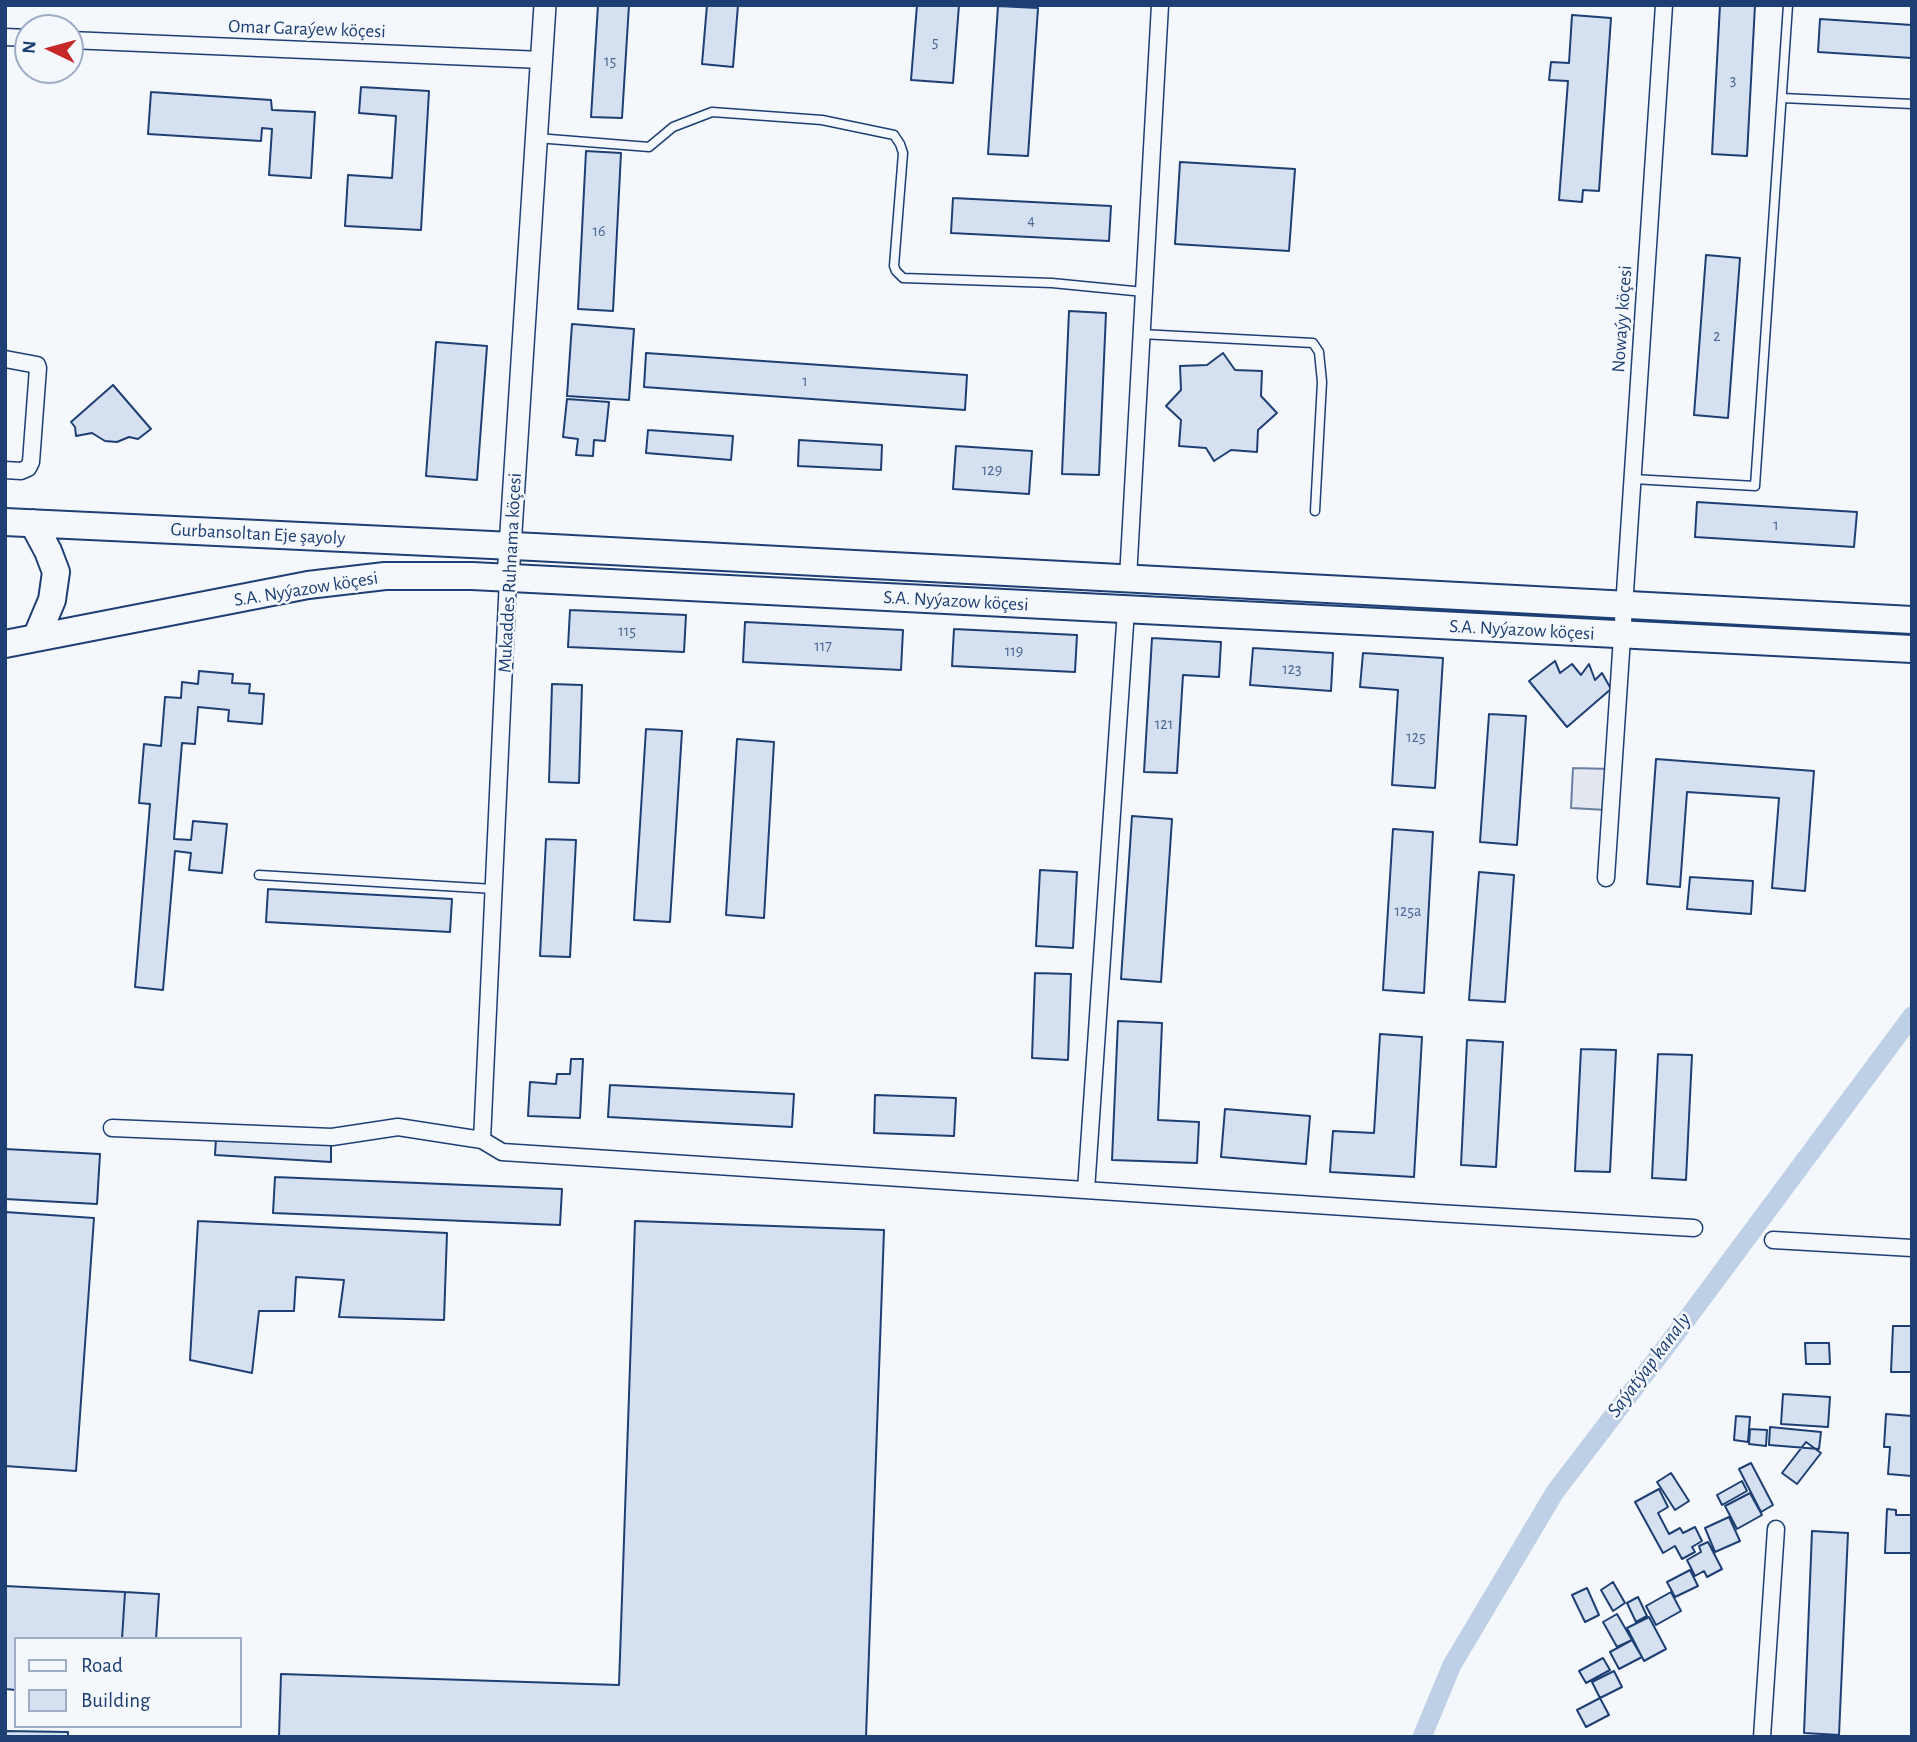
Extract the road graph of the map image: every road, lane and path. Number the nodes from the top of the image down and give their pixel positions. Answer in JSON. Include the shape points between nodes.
{"nodes":[{"id":1,"x":545,"y":5,"type":"edge"},
{"id":2,"x":1160,"y":5,"type":"edge"},
{"id":3,"x":1664,"y":5,"type":"edge"},
{"id":4,"x":1788,"y":5,"type":"edge"},
{"id":5,"x":84,"y":41,"type":"edge"},
{"id":6,"x":542,"y":61,"type":"junction"},
{"id":7,"x":1782,"y":98,"type":"junction"},
{"id":8,"x":1912,"y":104,"type":"edge"},
{"id":9,"x":537,"y":138,"type":"junction"},
{"id":10,"x":1144,"y":292,"type":"junction"},
{"id":11,"x":1141,"y":334,"type":"junction"},
{"id":12,"x":5,"y":359,"type":"edge"},
{"id":13,"x":5,"y":470,"type":"edge"},
{"id":14,"x":1633,"y":479,"type":"junction"},
{"id":15,"x":1315,"y":512,"type":"dead end"},
{"id":16,"x":5,"y":522,"type":"edge"},
{"id":17,"x":33,"y":523,"type":"junction"},
{"id":18,"x":511,"y":545,"type":"junction"},
{"id":19,"x":508,"y":578,"type":"junction"},
{"id":20,"x":1128,"y":578,"type":"junction"},
{"id":21,"x":1624,"y":605,"type":"junction"},
{"id":22,"x":1126,"y":610,"type":"junction"},
{"id":23,"x":1912,"y":620,"type":"edge"},
{"id":24,"x":1622,"y":635,"type":"junction"},
{"id":25,"x":36,"y":638,"type":"junction"},
{"id":26,"x":5,"y":644,"type":"edge"},
{"id":27,"x":1912,"y":649,"type":"edge"},
{"id":28,"x":259,"y":875,"type":"dead end"},
{"id":29,"x":1606,"y":878,"type":"dead end"},
{"id":30,"x":494,"y":889,"type":"junction"},
{"id":31,"x":112,"y":1128,"type":"dead end"},
{"id":32,"x":482,"y":1140,"type":"junction"},
{"id":33,"x":1086,"y":1190,"type":"junction"},
{"id":34,"x":1694,"y":1228,"type":"dead end"},
{"id":35,"x":1773,"y":1240,"type":"dead end"},
{"id":36,"x":1912,"y":1248,"type":"edge"},
{"id":37,"x":1776,"y":1529,"type":"dead end"},
{"id":38,"x":1762,"y":1737,"type":"edge"}],
"edges":[{"from":1,"to":6,"type":"street","name":"Mukaddes Ruhnama köçesi"},
{"from":2,"to":10,"type":"street"},
{"from":3,"to":14,"type":"street","name":"Nowaýy köçesi"},
{"from":4,"to":7,"type":"lane"},
{"from":5,"to":6,"type":"street","name":"Omar Garaýew köçesi"},
{"from":6,"to":9,"type":"street","name":"Mukaddes Ruhnama köçesi"},
{"from":7,"to":8,"type":"lane"},
{"from":7,"to":14,"type":"lane","via":[[1755,486]]},
{"from":9,"to":10,"type":"lane","via":[[649,147],[673,127],[712,112],[822,120],[894,135],[903,153],[894,266],[903,278],[1052,283]]},
{"from":9,"to":18,"type":"street","name":"Mukaddes Ruhnama köçesi"},
{"from":10,"to":11,"type":"street"},
{"from":11,"to":15,"type":"lane","via":[[1313,343],[1319,352],[1322,382]]},
{"from":11,"to":20,"type":"street"},
{"from":12,"to":13,"type":"street","via":[[38,368],[31,461],[21,471]]},
{"from":14,"to":21,"type":"street","name":"Nowaýy köçesi"},
{"from":16,"to":17,"type":"main road","name":"Gurbansoltan Eje şayoly"},
{"from":17,"to":18,"type":"main road","name":"Gurbansoltan Eje şayoly"},
{"from":17,"to":25,"type":"main road","via":[[56,572],[52,600]]},
{"from":18,"to":19,"type":"street","name":"Mukaddes Ruhnama köçesi"},
{"from":18,"to":20,"type":"main road","name":"S.A. Nyýazow köçesi"},
{"from":19,"to":22,"type":"main road","name":"S.A. Nyýazow köçesi"},
{"from":19,"to":25,"type":"main road","name":"S.A. Nyýazow köçesi","via":[[342,580]]},
{"from":19,"to":30,"type":"street","name":"Mukaddes Ruhnama köçesi"},
{"from":20,"to":21,"type":"main road","name":"S.A. Nyýazow köçesi"},
{"from":21,"to":23,"type":"main road","name":"S.A. Nyýazow köçesi"},
{"from":21,"to":24,"type":"street","name":"Nowaýy köçesi"},
{"from":22,"to":24,"type":"main road","name":"S.A. Nyýazow köçesi"},
{"from":22,"to":33,"type":"street"},
{"from":24,"to":27,"type":"main road","name":"S.A. Nyýazow köçesi"},
{"from":24,"to":29,"type":"street","name":"Nowaýy köçesi"},
{"from":25,"to":26,"type":"main road","name":"S.A. Nyýazow köçesi"},
{"from":28,"to":30,"type":"lane"},
{"from":30,"to":32,"type":"street","name":"Mukaddes Ruhnama köçesi"},
{"from":31,"to":32,"type":"street","via":[[332,1137],[398,1127]]},
{"from":32,"to":33,"type":"street","via":[[502,1152]]},
{"from":33,"to":34,"type":"street"},
{"from":35,"to":36,"type":"street"},
{"from":37,"to":38,"type":"street"}]}
